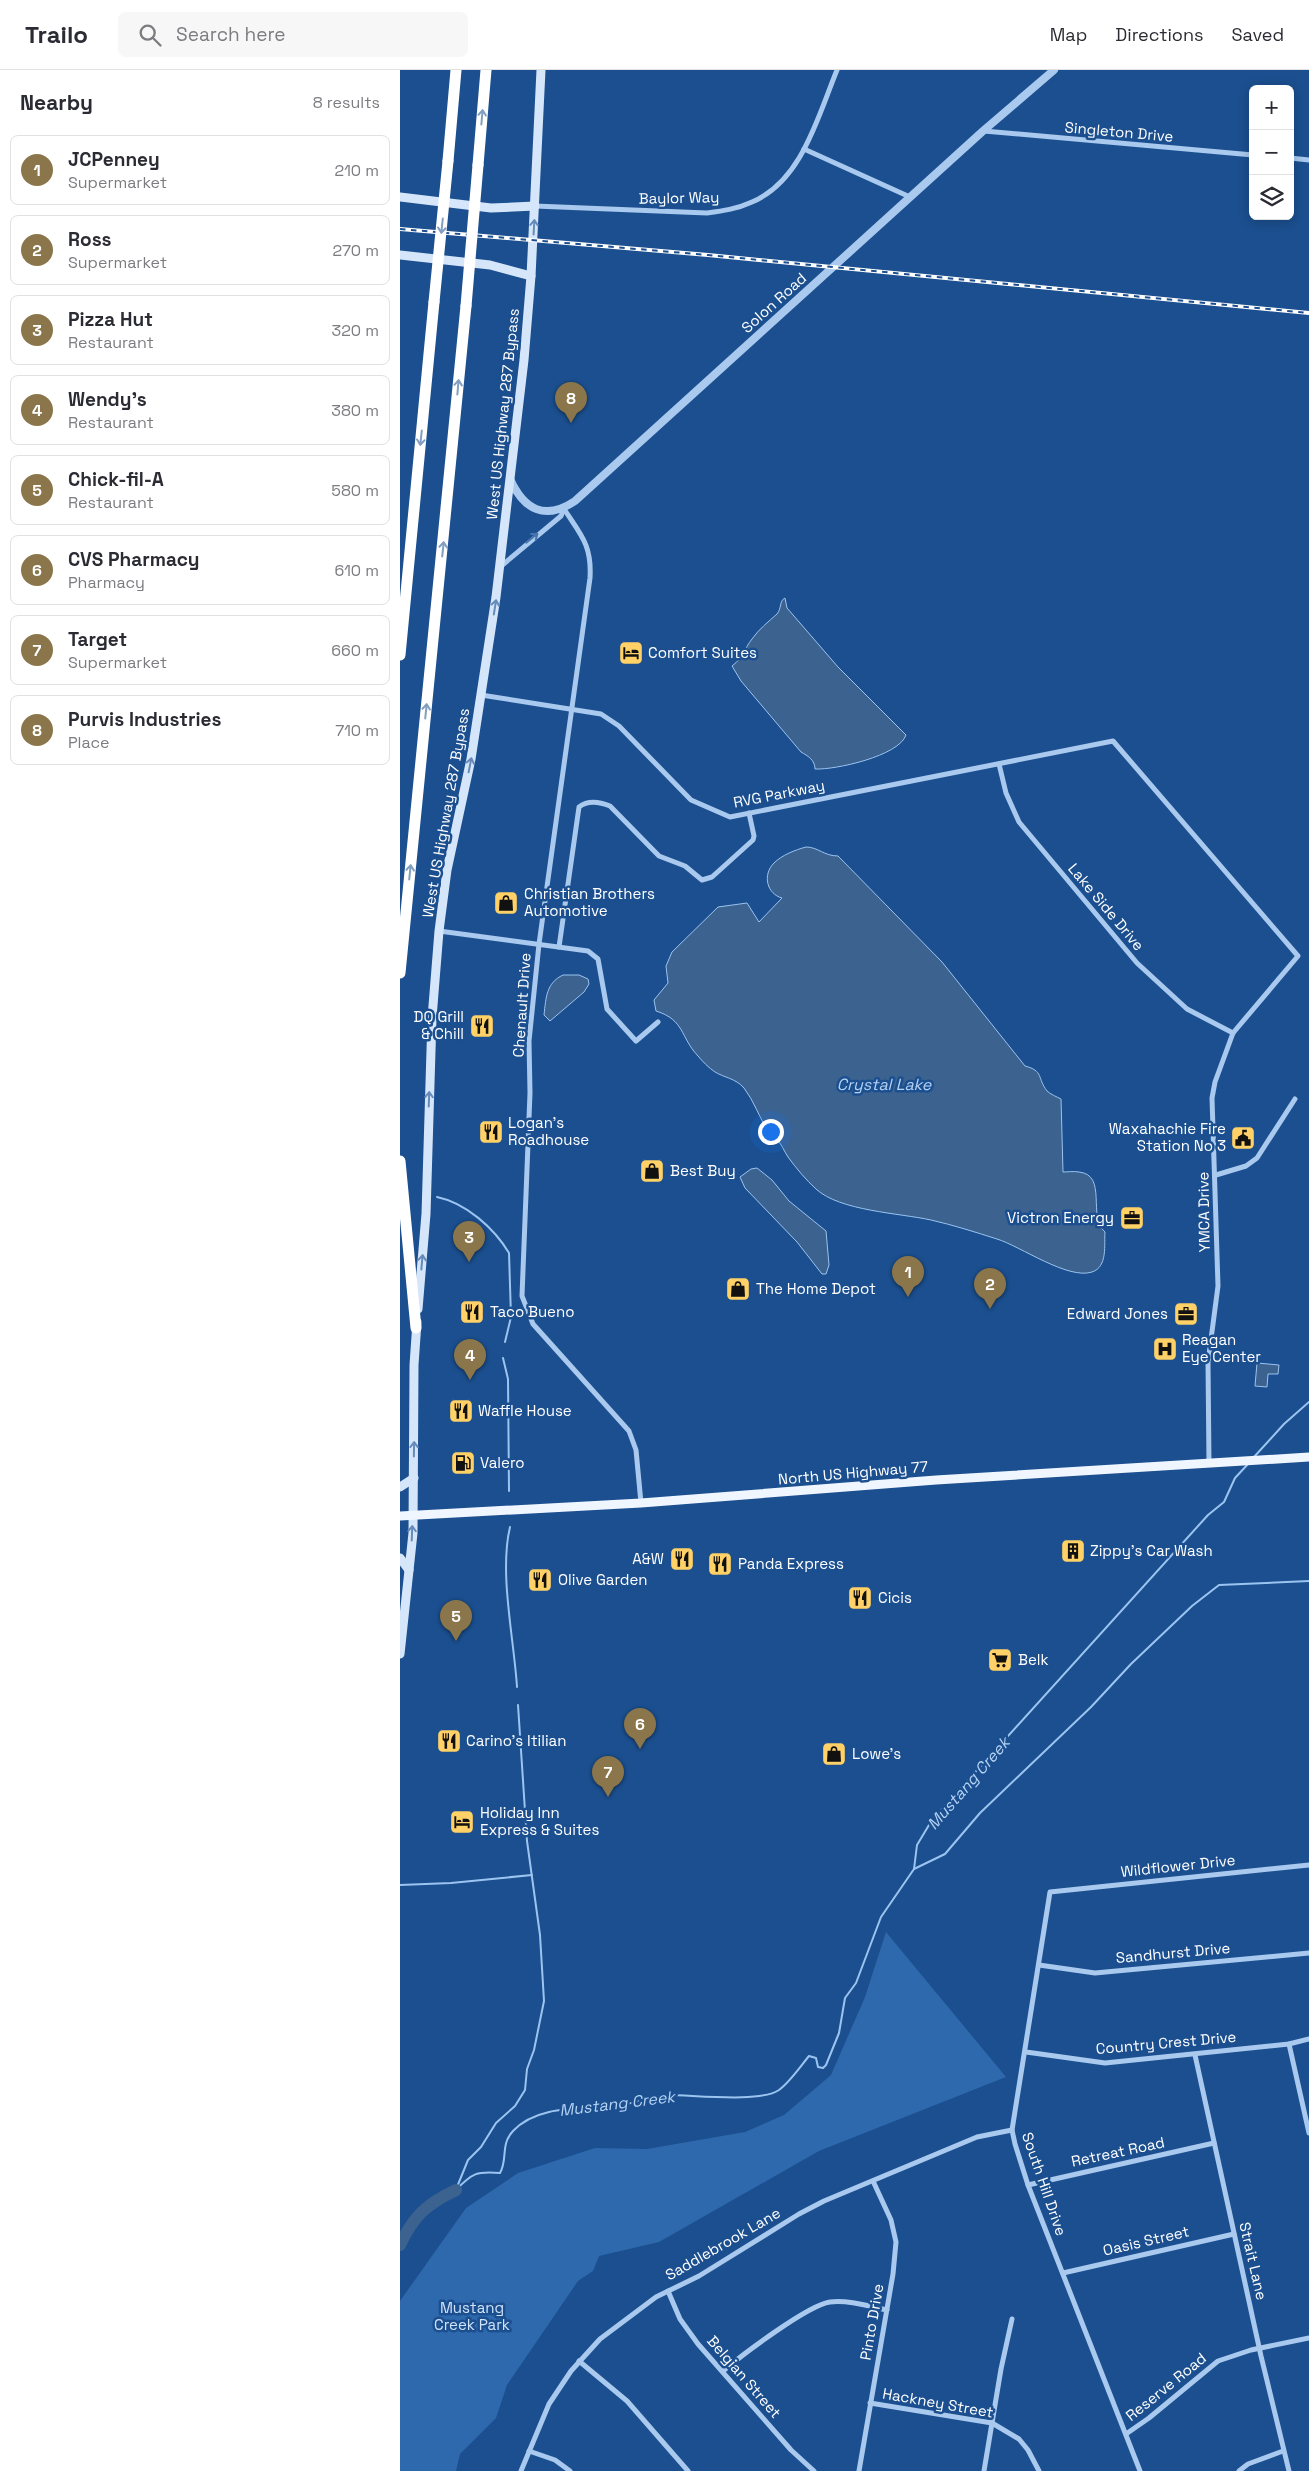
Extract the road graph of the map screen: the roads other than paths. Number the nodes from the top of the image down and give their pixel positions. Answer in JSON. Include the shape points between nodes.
{"nodes":[{"id":1,"x":456,"y":70,"type":"edge"},
{"id":2,"x":486,"y":70,"type":"edge"},
{"id":3,"x":541,"y":70,"type":"edge"},
{"id":4,"x":837,"y":70,"type":"edge"},
{"id":5,"x":1054,"y":70,"type":"edge"},
{"id":6,"x":983,"y":131,"type":"junction"},
{"id":7,"x":804,"y":149,"type":"junction"},
{"id":8,"x":1249,"y":155,"type":"edge"},
{"id":9,"x":1294,"y":158,"type":"edge"},
{"id":10,"x":1309,"y":160,"type":"edge"},
{"id":11,"x":400,"y":197,"type":"edge"},
{"id":12,"x":911,"y":198,"type":"junction"},
{"id":13,"x":535,"y":206,"type":"junction"},
{"id":14,"x":400,"y":255,"type":"edge"},
{"id":15,"x":531,"y":276,"type":"junction"},
{"id":16,"x":509,"y":479,"type":"junction"},
{"id":17,"x":564,"y":509,"type":"junction"},
{"id":18,"x":500,"y":567,"type":"junction"},
{"id":19,"x":400,"y":656,"type":"edge"},
{"id":20,"x":481,"y":695,"type":"junction"},
{"id":21,"x":571,"y":709,"type":"junction"},
{"id":22,"x":1000,"y":764,"type":"junction"},
{"id":23,"x":749,"y":813,"type":"junction"},
{"id":24,"x":439,"y":931,"type":"junction"},
{"id":25,"x":539,"y":944,"type":"junction"},
{"id":26,"x":559,"y":947,"type":"junction"},
{"id":27,"x":1298,"y":956,"type":"joint"},
{"id":28,"x":400,"y":973,"type":"edge"},
{"id":29,"x":658,"y":1022,"type":"dead end"},
{"id":30,"x":1233,"y":1033,"type":"junction"},
{"id":31,"x":1295,"y":1099,"type":"dead end"},
{"id":32,"x":400,"y":1161,"type":"edge"},
{"id":33,"x":1216,"y":1175,"type":"junction"},
{"id":34,"x":416,"y":1328,"type":"junction"},
{"id":35,"x":1309,"y":1457,"type":"edge"},
{"id":36,"x":1213,"y":1463,"type":"junction"},
{"id":37,"x":414,"y":1478,"type":"junction"},
{"id":38,"x":400,"y":1487,"type":"edge"},
{"id":39,"x":641,"y":1503,"type":"junction"},
{"id":40,"x":400,"y":1516,"type":"edge"},
{"id":41,"x":412,"y":1516,"type":"junction"},
{"id":42,"x":400,"y":1558,"type":"edge"},
{"id":43,"x":409,"y":1570,"type":"junction"},
{"id":44,"x":400,"y":1654,"type":"edge"},
{"id":45,"x":1309,"y":1865,"type":"edge"},
{"id":46,"x":1050,"y":1892,"type":"joint"},
{"id":47,"x":1309,"y":1952,"type":"edge"},
{"id":48,"x":1039,"y":1965,"type":"junction"},
{"id":49,"x":1309,"y":2039,"type":"edge"},
{"id":50,"x":1290,"y":2044,"type":"junction"},
{"id":51,"x":1026,"y":2052,"type":"junction"},
{"id":52,"x":1195,"y":2055,"type":"junction"},
{"id":53,"x":1012,"y":2130,"type":"junction"},
{"id":54,"x":1309,"y":2132,"type":"edge"},
{"id":55,"x":1214,"y":2143,"type":"junction"},
{"id":56,"x":873,"y":2181,"type":"junction"},
{"id":57,"x":1028,"y":2185,"type":"junction"},
{"id":58,"x":1234,"y":2234,"type":"junction"},
{"id":59,"x":1063,"y":2273,"type":"junction"},
{"id":60,"x":668,"y":2291,"type":"junction"},
{"id":61,"x":887,"y":2310,"type":"junction"},
{"id":62,"x":1012,"y":2319,"type":"dead end"},
{"id":63,"x":1309,"y":2338,"type":"edge"},
{"id":64,"x":1259,"y":2348,"type":"junction"},
{"id":65,"x":579,"y":2360,"type":"junction"},
{"id":66,"x":723,"y":2371,"type":"junction"},
{"id":67,"x":870,"y":2403,"type":"junction"},
{"id":68,"x":992,"y":2424,"type":"junction"},
{"id":69,"x":1126,"y":2434,"type":"junction"},
{"id":70,"x":529,"y":2451,"type":"junction"},
{"id":71,"x":1283,"y":2451,"type":"junction"},
{"id":72,"x":521,"y":2471,"type":"edge"},
{"id":73,"x":570,"y":2471,"type":"edge"},
{"id":74,"x":688,"y":2471,"type":"edge"},
{"id":75,"x":814,"y":2471,"type":"edge"},
{"id":76,"x":859,"y":2471,"type":"edge"},
{"id":77,"x":984,"y":2471,"type":"edge"},
{"id":78,"x":1039,"y":2471,"type":"edge"},
{"id":79,"x":1140,"y":2471,"type":"edge"},
{"id":80,"x":1239,"y":2471,"type":"edge"},
{"id":81,"x":1288,"y":2471,"type":"edge"}],
"edges":[{"from":1,"to":19,"type":"highway","one_way":true,"bridge":true},
{"from":28,"to":2,"type":"highway","one_way":true,"bridge":true},
{"from":3,"to":13,"type":"main road","name":"West US Highway 287 Bypass"},
{"from":4,"to":7,"type":"street","name":"Baylor Way"},
{"from":5,"to":6,"type":"street","name":"Solon Road"},
{"from":6,"to":8,"type":"street","name":"Singleton Drive"},
{"from":6,"to":12,"type":"street","name":"Solon Road"},
{"from":7,"to":12,"type":"street"},
{"from":7,"to":13,"type":"street","name":"Baylor Way","via":[[773,189],[753,202],[731,209],[707,214]]},
{"from":9,"to":10,"type":"street"},
{"from":11,"to":13,"type":"main road","via":[[491,208]]},
{"from":12,"to":17,"type":"street","name":"Solon Road"},
{"from":15,"to":13,"type":"main road","name":"West US Highway 287 Bypass","one_way":true},
{"from":14,"to":15,"type":"main road","via":[[490,264]]},
{"from":15,"to":16,"type":"main road","name":"West US Highway 287 Bypass"},
{"from":16,"to":17,"type":"street","via":[[515,491],[529,505],[553,512]]},
{"from":16,"to":18,"type":"main road","name":"West US Highway 287 Bypass"},
{"from":18,"to":17,"type":"street","one_way":true,"via":[[560,516]]},
{"from":17,"to":21,"type":"street","name":"Chenault Drive","via":[[591,558]]},
{"from":20,"to":18,"type":"main road","name":"West US Highway 287 Bypass","one_way":true},
{"from":20,"to":21,"type":"street","name":"RVG Parkway"},
{"from":24,"to":20,"type":"main road","name":"West US Highway 287 Bypass","one_way":true,"via":[[447,870]]},
{"from":21,"to":23,"type":"street","name":"RVG Parkway","via":[[601,714],[619,726],[690,800],[730,817]]},
{"from":21,"to":25,"type":"street","name":"Chenault Drive"},
{"from":22,"to":23,"type":"street","name":"RVG Parkway"},
{"from":22,"to":27,"type":"street","name":"RVG Parkway","via":[[1113,741]]},
{"from":22,"to":30,"type":"street","name":"Lake Side Drive","via":[[1006,793],[1020,822],[1137,963],[1187,1009]]},
{"from":23,"to":26,"type":"street","via":[[753,840],[712,877],[702,880],[685,866],[659,856],[610,806],[583,804],[579,807]]},
{"from":24,"to":25,"type":"street"},
{"from":34,"to":24,"type":"main road","name":"West US Highway 287 Bypass","one_way":true,"via":[[426,1214],[432,1018]]},
{"from":25,"to":26,"type":"street"},
{"from":25,"to":39,"type":"street","name":"Chenault Drive","via":[[529,1041],[522,1296],[532,1324],[629,1431],[636,1454]]},
{"from":26,"to":29,"type":"street","via":[[588,951],[598,959],[607,1009],[636,1042]]},
{"from":27,"to":30,"type":"street","name":"YMCA Drive"},
{"from":30,"to":33,"type":"street","name":"YMCA Drive","via":[[1212,1098]]},
{"from":31,"to":33,"type":"street","via":[[1257,1158],[1246,1166]]},
{"from":32,"to":34,"type":"highway"},
{"from":33,"to":36,"type":"street","name":"YMCA Drive","via":[[1218,1286],[1208,1362]]},
{"from":37,"to":34,"type":"main road","name":"West US Highway 287 Bypass","one_way":true},
{"from":35,"to":36,"type":"main road","name":"North US Highway 77"},
{"from":36,"to":39,"type":"main road","name":"North US Highway 77"},
{"from":37,"to":38,"type":"main road"},
{"from":37,"to":41,"type":"main road","name":"West US Highway 287 Bypass"},
{"from":39,"to":41,"type":"main road","name":"North US Highway 77"},
{"from":40,"to":41,"type":"main road","name":"North US Highway 77"},
{"from":43,"to":41,"type":"main road","name":"West US Highway 287 Bypass","one_way":true},
{"from":42,"to":43,"type":"main road"},
{"from":43,"to":44,"type":"main road","name":"West US Highway 287 Bypass"},
{"from":45,"to":46,"type":"street","name":"Wildflower Drive"},
{"from":46,"to":48,"type":"street","name":"South Hill Drive"},
{"from":47,"to":48,"type":"street","name":"Sandhurst Drive","via":[[1095,1973]]},
{"from":48,"to":51,"type":"street","name":"South Hill Drive"},
{"from":49,"to":50,"type":"street","name":"Country Crest Drive"},
{"from":50,"to":52,"type":"street","name":"Country Crest Drive"},
{"from":50,"to":54,"type":"street"},
{"from":51,"to":52,"type":"street","name":"Country Crest Drive","via":[[1105,2063]]},
{"from":51,"to":53,"type":"street","name":"South Hill Drive"},
{"from":52,"to":55,"type":"street","name":"Strait Lane"},
{"from":53,"to":56,"type":"street","name":"Saddlebrook Lane","via":[[976,2136]]},
{"from":53,"to":57,"type":"street","name":"South Hill Drive"},
{"from":55,"to":57,"type":"street","name":"Retreat Road"},
{"from":55,"to":58,"type":"street","name":"Strait Lane"},
{"from":56,"to":60,"type":"street","name":"Saddlebrook Lane","via":[[799,2214],[707,2272]]},
{"from":56,"to":61,"type":"street","name":"Pinto Drive","via":[[891,2220],[896,2242]]},
{"from":57,"to":59,"type":"street","name":"South Hill Drive"},
{"from":58,"to":59,"type":"street","name":"Oasis Street"},
{"from":58,"to":64,"type":"street","name":"Strait Lane"},
{"from":59,"to":69,"type":"street","name":"South Hill Drive"},
{"from":60,"to":65,"type":"street","name":"Saddlebrook Lane","via":[[624,2320]]},
{"from":60,"to":66,"type":"street","name":"Belgian Street","via":[[680,2319]]},
{"from":61,"to":66,"type":"street","via":[[847,2302],[827,2302],[758,2344]]},
{"from":61,"to":67,"type":"street","name":"Pinto Drive"},
{"from":62,"to":68,"type":"street"},
{"from":63,"to":64,"type":"street","name":"Reserve Road"},
{"from":64,"to":69,"type":"street","name":"Reserve Road","via":[[1218,2361]]},
{"from":64,"to":71,"type":"street","name":"Strait Lane"},
{"from":65,"to":70,"type":"street","name":"Saddlebrook Lane","via":[[549,2404]]},
{"from":65,"to":74,"type":"street","via":[[627,2401]]},
{"from":66,"to":75,"type":"street","name":"Belgian Street","via":[[791,2450]]},
{"from":67,"to":68,"type":"street","name":"Hackney Street"},
{"from":67,"to":76,"type":"street","name":"Pinto Drive"},
{"from":68,"to":77,"type":"street"},
{"from":68,"to":78,"type":"street","name":"Hackney Street","via":[[1019,2439]]},
{"from":69,"to":79,"type":"street","name":"South Hill Drive"},
{"from":70,"to":72,"type":"street","name":"Saddlebrook Lane"},
{"from":70,"to":73,"type":"street","via":[[555,2460]]},
{"from":71,"to":80,"type":"street","via":[[1248,2464]]},
{"from":71,"to":81,"type":"street","name":"Strait Lane"}]}
